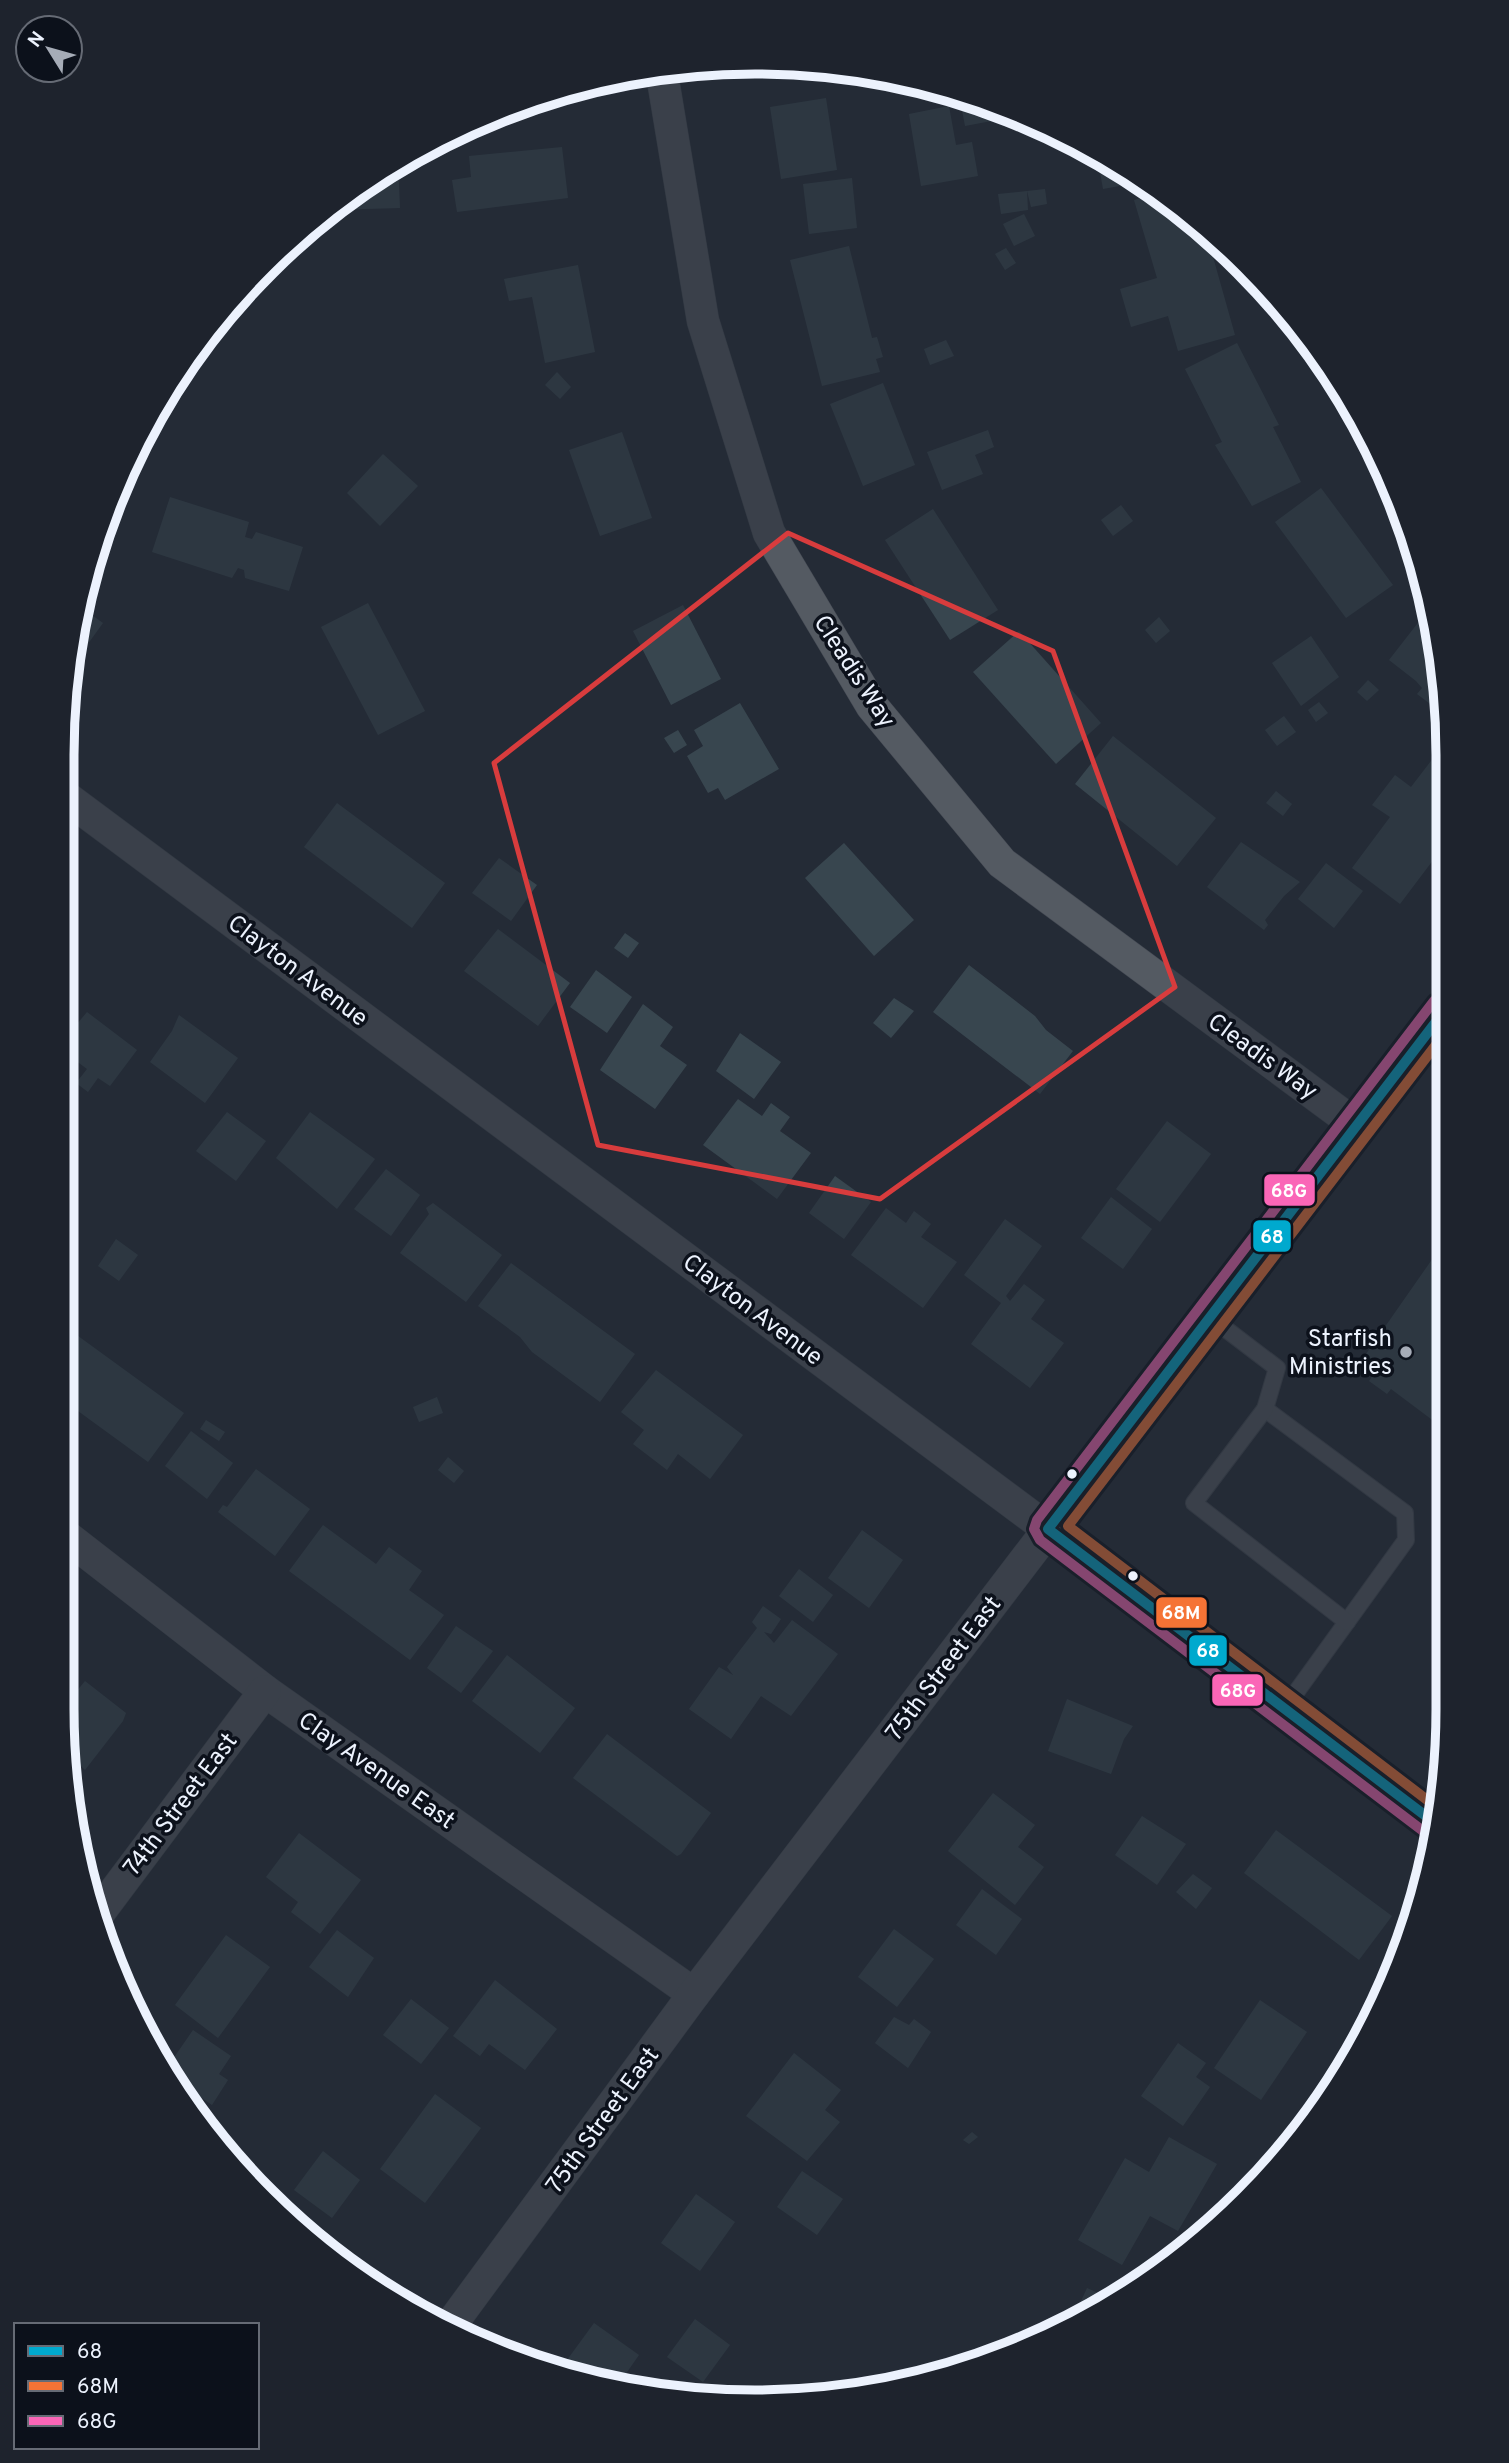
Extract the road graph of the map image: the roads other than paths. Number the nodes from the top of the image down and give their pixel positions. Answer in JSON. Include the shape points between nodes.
{"nodes":[{"id":1,"x":663,"y":80,"type":"edge"},
{"id":2,"x":74,"y":803,"type":"edge"},
{"id":3,"x":1436,"y":1022,"type":"edge"},
{"id":4,"x":1356,"y":1125,"type":"junction"},
{"id":5,"x":1210,"y":1317,"type":"junction"},
{"id":6,"x":1265,"y":1409,"type":"junction"},
{"id":7,"x":1048,"y":1529,"type":"junction"},
{"id":8,"x":74,"y":1542,"type":"edge"},
{"id":9,"x":1347,"y":1622,"type":"junction"},
{"id":10,"x":265,"y":1691,"type":"junction"},
{"id":11,"x":1284,"y":1709,"type":"junction"},
{"id":12,"x":1426,"y":1817,"type":"edge"},
{"id":13,"x":104,"y":1906,"type":"edge"},
{"id":14,"x":694,"y":1994,"type":"junction"},
{"id":15,"x":455,"y":2320,"type":"edge"}],
"edges":[{"from":1,"to":4,"type":"street","name":"Cleadis Way","via":[[703,321],[769,533],[872,706],[1002,863]]},
{"from":2,"to":7,"type":"street","name":"Clayton Avenue"},
{"from":3,"to":4,"type":"street","name":"75th Street East"},
{"from":4,"to":5,"type":"street","name":"75th Street East"},
{"from":5,"to":6,"type":"lane","via":[[1277,1368]]},
{"from":5,"to":7,"type":"street","name":"75th Street East"},
{"from":6,"to":9,"type":"lane","via":[[1405,1513],[1406,1540]]},
{"from":6,"to":9,"type":"lane","via":[[1194,1503]]},
{"from":7,"to":11,"type":"street","name":"Clayton Avenue"},
{"from":7,"to":14,"type":"street","name":"75th Street East"},
{"from":8,"to":10,"type":"street","name":"Clay Avenue East"},
{"from":9,"to":11,"type":"lane"},
{"from":10,"to":13,"type":"street","name":"74th Street East"},
{"from":10,"to":14,"type":"street","name":"Clay Avenue East"},
{"from":11,"to":12,"type":"street","name":"Clayton Avenue"},
{"from":14,"to":15,"type":"street","name":"75th Street East"}]}
